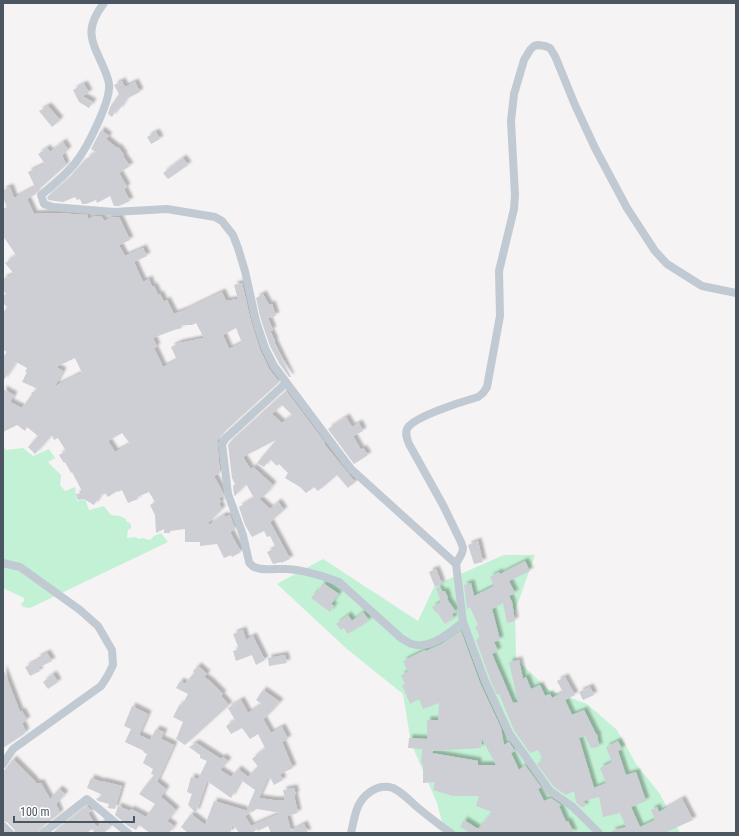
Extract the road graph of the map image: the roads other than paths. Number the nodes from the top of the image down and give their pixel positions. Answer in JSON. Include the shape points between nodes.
{"nodes":[{"id":1,"x":104,"y":3,"type":"edge"},
{"id":2,"x":736,"y":294,"type":"edge"},
{"id":3,"x":286,"y":383,"type":"junction"},
{"id":4,"x":3,"y":563,"type":"edge"},
{"id":5,"x":456,"y":564,"type":"junction"},
{"id":6,"x":463,"y":622,"type":"junction"},
{"id":7,"x":3,"y":764,"type":"edge"},
{"id":8,"x":3,"y":826,"type":"edge"},
{"id":9,"x":10,"y":833,"type":"edge"},
{"id":10,"x":43,"y":833,"type":"edge"},
{"id":11,"x":128,"y":833,"type":"edge"},
{"id":12,"x":351,"y":833,"type":"edge"},
{"id":13,"x":451,"y":833,"type":"edge"},
{"id":14,"x":599,"y":833,"type":"edge"}],
"edges":[{"from":1,"to":3,"type":"street","via":[[92,24],[91,32],[96,52],[108,78],[107,102],[77,161],[41,195],[44,204],[114,212],[167,209],[215,217],[222,221],[233,235],[238,248],[265,348]]},
{"from":2,"to":5,"type":"street","via":[[702,286],[667,264],[655,251],[627,208],[595,148],[555,56],[550,48],[534,46],[524,60],[514,94],[511,121],[514,208],[499,271],[500,316],[487,387],[478,397],[410,424],[406,433],[409,444],[444,505],[461,542],[463,548]]},
{"from":3,"to":5,"type":"street","via":[[351,469]]},
{"from":3,"to":6,"type":"street","via":[[222,444],[228,494],[243,535],[250,565],[256,568],[288,569],[339,582],[401,638],[413,645],[434,642]]},
{"from":4,"to":7,"type":"street","via":[[20,567],[98,626],[112,650],[112,666],[101,686],[14,749]]},
{"from":5,"to":6,"type":"street"},
{"from":6,"to":14,"type":"street","via":[[508,732],[550,791],[573,807]]},
{"from":8,"to":9,"type":"street"},
{"from":10,"to":11,"type":"street","via":[[87,799]]},
{"from":12,"to":13,"type":"street","via":[[358,808],[365,796],[372,790],[383,787],[394,789]]}]}
